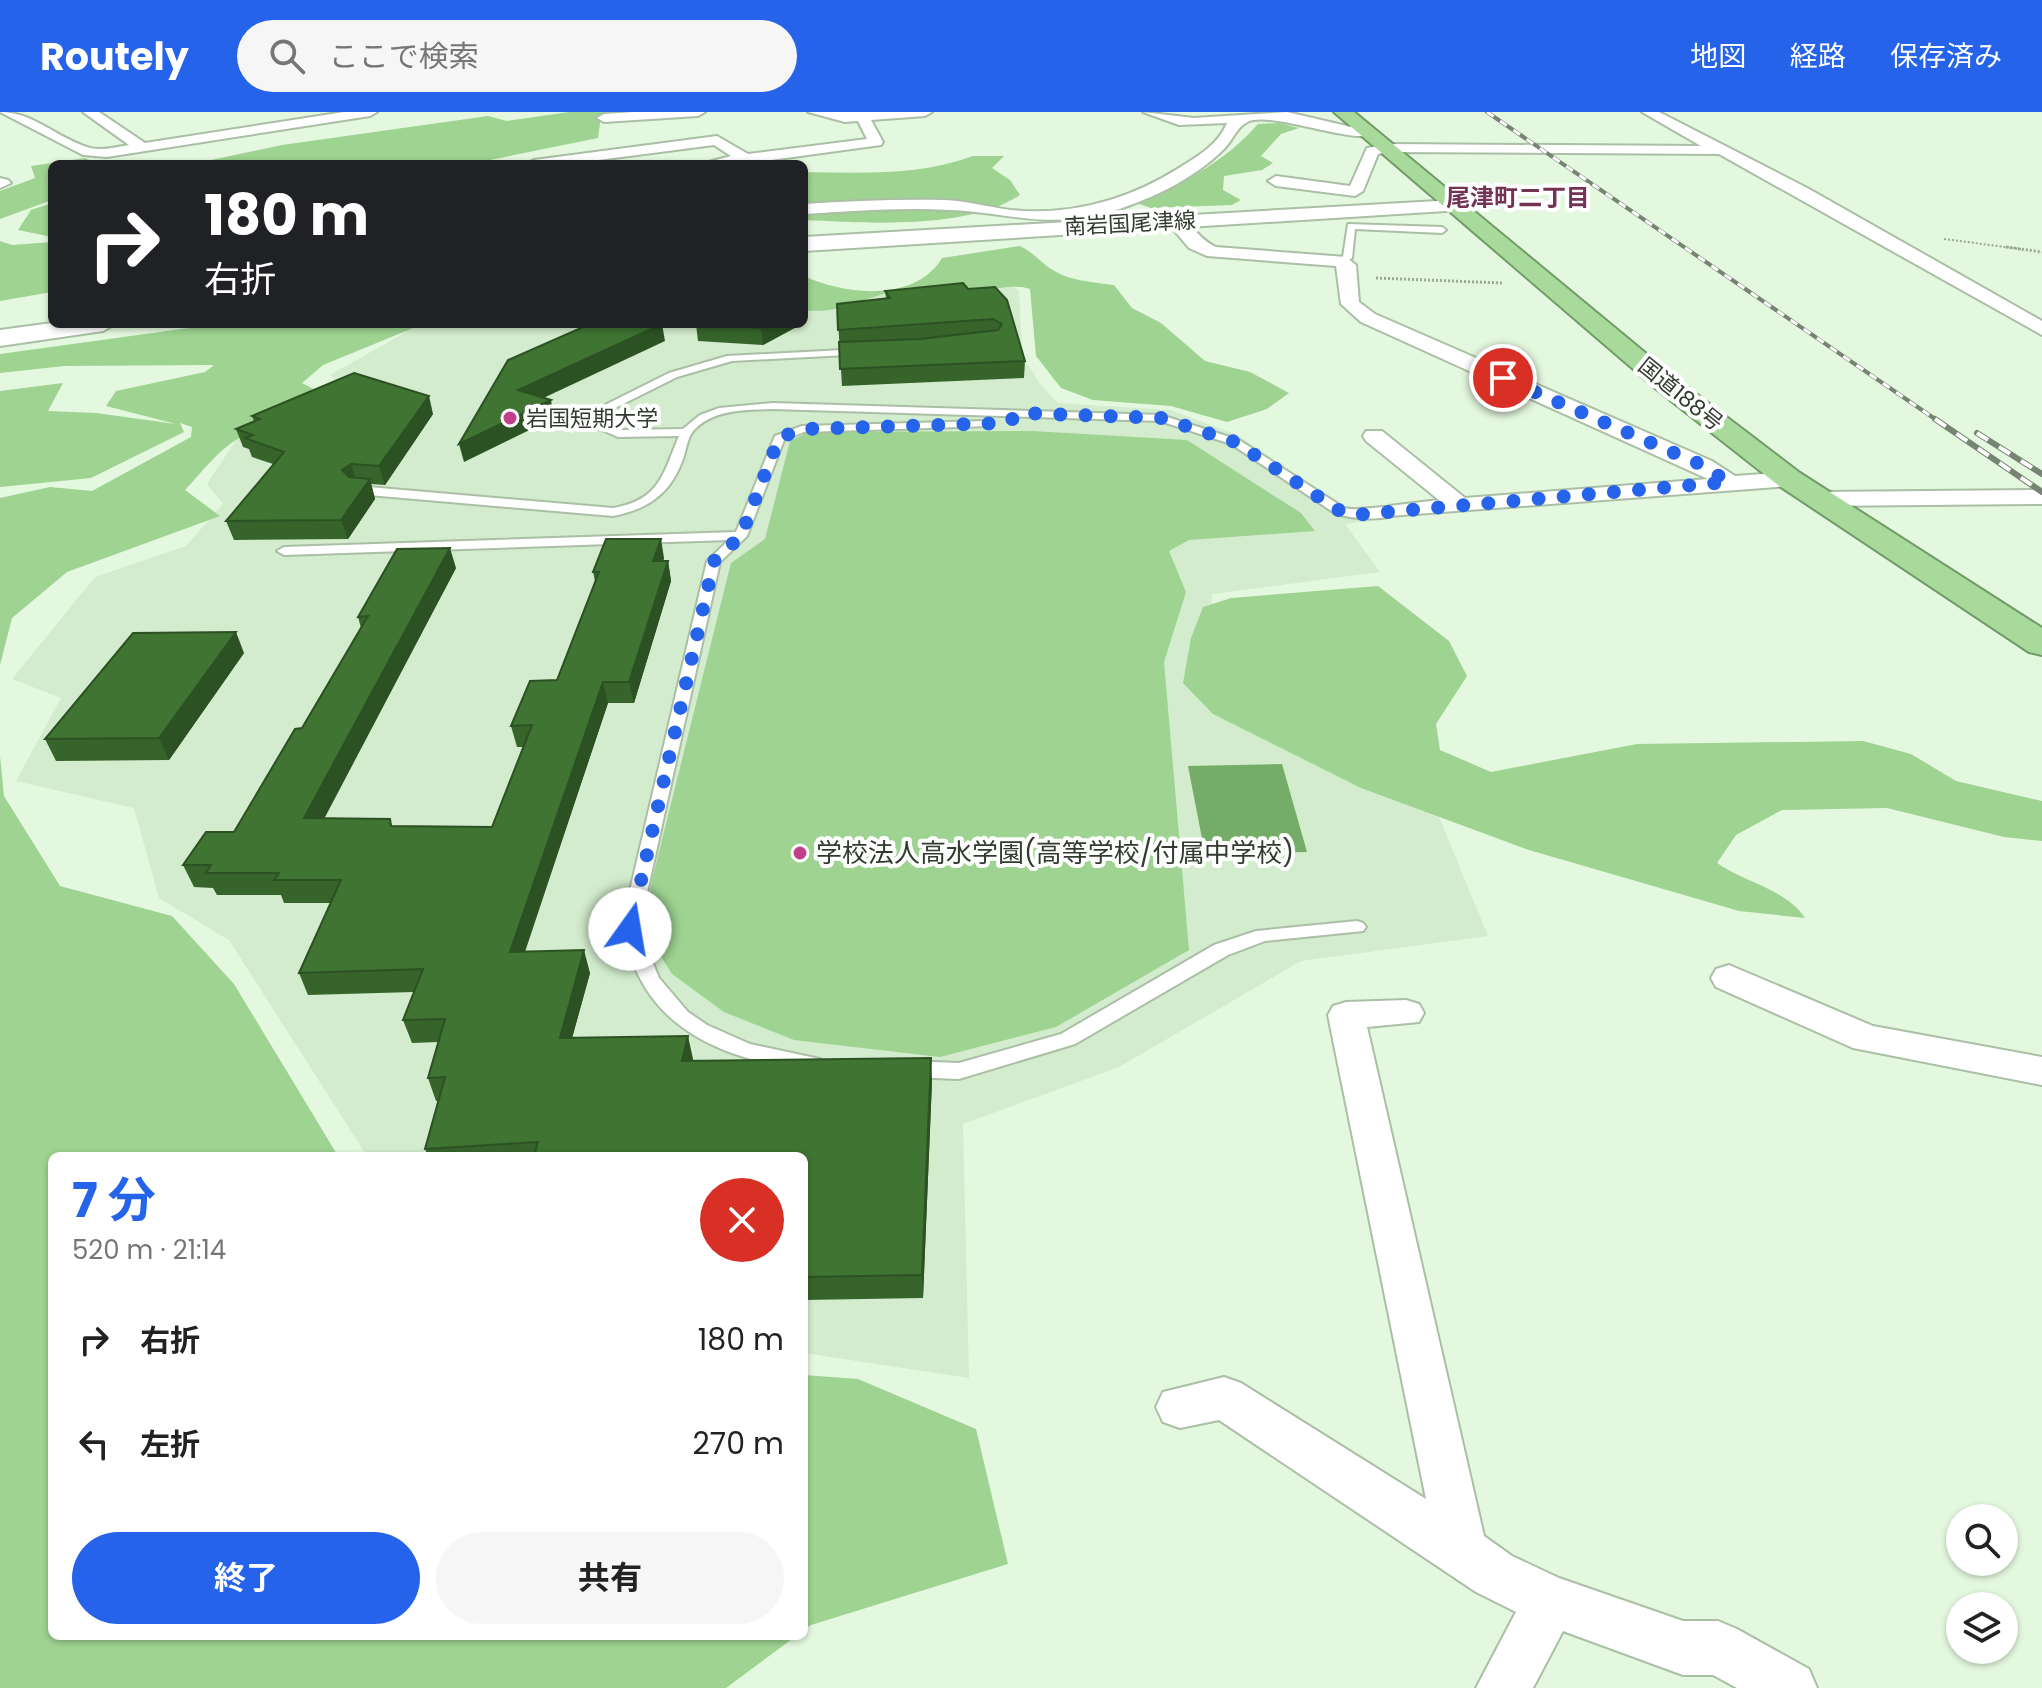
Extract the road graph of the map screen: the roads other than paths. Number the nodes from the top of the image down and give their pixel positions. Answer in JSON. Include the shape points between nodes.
{"nodes":[{"id":1,"x":6,"y":112,"type":"edge"},
{"id":2,"x":90,"y":112,"type":"edge"},
{"id":3,"x":370,"y":112,"type":"edge"},
{"id":4,"x":698,"y":112,"type":"edge"},
{"id":5,"x":815,"y":112,"type":"edge"},
{"id":6,"x":925,"y":112,"type":"edge"},
{"id":7,"x":1150,"y":112,"type":"edge"},
{"id":8,"x":1343,"y":112,"type":"edge"},
{"id":9,"x":1649,"y":112,"type":"edge"},
{"id":10,"x":890,"y":114,"type":"edge"},
{"id":11,"x":321,"y":115,"type":"edge"},
{"id":12,"x":863,"y":117,"type":"junction"},
{"id":13,"x":1246,"y":117,"type":"junction"},
{"id":14,"x":216,"y":118,"type":"dead end"},
{"id":15,"x":604,"y":118,"type":"dead end"},
{"id":16,"x":648,"y":129,"type":"dead end"},
{"id":17,"x":241,"y":132,"type":"junction"},
{"id":18,"x":1379,"y":140,"type":"junction"},
{"id":19,"x":688,"y":143,"type":"junction"},
{"id":20,"x":143,"y":148,"type":"junction"},
{"id":21,"x":1721,"y":150,"type":"junction"},
{"id":22,"x":745,"y":159,"type":"junction"},
{"id":23,"x":563,"y":160,"type":"edge"},
{"id":24,"x":738,"y":160,"type":"edge"},
{"id":25,"x":1276,"y":181,"type":"dead end"},
{"id":26,"x":808,"y":209,"type":"edge"},
{"id":27,"x":1449,"y":218,"type":"junction"},
{"id":28,"x":1174,"y":220,"type":"junction"},
{"id":29,"x":808,"y":244,"type":"edge"},
{"id":30,"x":1344,"y":269,"type":"junction"},
{"id":31,"x":74,"y":328,"type":"edge"},
{"id":32,"x":2042,"y":329,"type":"edge"},
{"id":33,"x":0,"y":338,"type":"edge"},
{"id":34,"x":872,"y":352,"type":"edge"},
{"id":35,"x":1019,"y":413,"type":"junction"},
{"id":36,"x":685,"y":432,"type":"junction"},
{"id":37,"x":1374,"y":436,"type":"dead end"},
{"id":38,"x":1789,"y":479,"type":"junction"},
{"id":39,"x":1728,"y":482,"type":"junction"},
{"id":40,"x":357,"y":490,"type":"edge"},
{"id":41,"x":2042,"y":497,"type":"edge"},
{"id":42,"x":1819,"y":499,"type":"junction"},
{"id":43,"x":1459,"y":505,"type":"junction"},
{"id":44,"x":1397,"y":511,"type":"joint"},
{"id":45,"x":741,"y":536,"type":"junction"},
{"id":46,"x":284,"y":551,"type":"edge"},
{"id":47,"x":2042,"y":644,"type":"edge"},
{"id":48,"x":1357,"y":927,"type":"dead end"},
{"id":49,"x":1729,"y":978,"type":"dead end"},
{"id":50,"x":1406,"y":1013,"type":"dead end"},
{"id":51,"x":824,"y":1065,"type":"edge"},
{"id":52,"x":884,"y":1068,"type":"edge"},
{"id":53,"x":2042,"y":1071,"type":"edge"},
{"id":54,"x":1180,"y":1407,"type":"dead end"},
{"id":55,"x":1462,"y":1551,"type":"junction"},
{"id":56,"x":1551,"y":1601,"type":"junction"},
{"id":57,"x":1503,"y":1688,"type":"edge"},
{"id":58,"x":1790,"y":1688,"type":"edge"}],
"edges":[{"from":1,"to":20,"type":"street","via":[[88,152]]},
{"from":2,"to":20,"type":"street"},
{"from":3,"to":11,"type":"street"},
{"from":4,"to":15,"type":"street"},
{"from":5,"to":12,"type":"street"},
{"from":6,"to":10,"type":"street"},
{"from":7,"to":13,"type":"street","via":[[1179,122]]},
{"from":8,"to":18,"type":"highway","name":"国道188号"},
{"from":9,"to":21,"type":"street"},
{"from":10,"to":12,"type":"street"},
{"from":11,"to":17,"type":"street"},
{"from":12,"to":22,"type":"street","via":[[876,142]]},
{"from":13,"to":18,"type":"street","via":[[1275,115]]},
{"from":13,"to":26,"type":"street","via":[[1234,123],[1230,137],[1184,172],[1103,211],[1020,216],[982,206],[943,204]]},
{"from":14,"to":17,"type":"street"},
{"from":16,"to":19,"type":"street","via":[[671,126]]},
{"from":17,"to":20,"type":"street"},
{"from":18,"to":21,"type":"street"},
{"from":18,"to":25,"type":"street","via":[[1355,191]]},
{"from":18,"to":27,"type":"highway","name":"国道188号"},
{"from":19,"to":22,"type":"street","via":[[723,141]]},
{"from":19,"to":23,"type":"street"},
{"from":21,"to":32,"type":"street","via":[[1874,230]]},
{"from":22,"to":24,"type":"street"},
{"from":27,"to":28,"type":"main road","name":"南岩国尾津線"},
{"from":27,"to":30,"type":"lane","via":[[1351,226]]},
{"from":27,"to":38,"type":"highway","name":"国道188号","via":[[1548,285]]},
{"from":28,"to":29,"type":"main road","name":"南岩国尾津線"},
{"from":28,"to":30,"type":"street","via":[[1195,244],[1213,252]]},
{"from":30,"to":39,"type":"street","via":[[1350,304],[1368,318],[1704,466]]},
{"from":31,"to":33,"type":"main road"},
{"from":34,"to":36,"type":"lane","via":[[731,358],[695,367],[607,408],[594,424],[618,434]]},
{"from":35,"to":36,"type":"lane","via":[[745,407],[710,415]]},
{"from":35,"to":44,"type":"lane","via":[[1161,418],[1235,442],[1340,511]]},
{"from":35,"to":45,"type":"lane","via":[[1008,423],[802,429],[779,438]]},
{"from":36,"to":40,"type":"lane","via":[[676,465],[649,503],[635,509],[613,512]]},
{"from":37,"to":43,"type":"street"},
{"from":38,"to":39,"type":"street"},
{"from":38,"to":42,"type":"highway","name":"国道188号"},
{"from":39,"to":43,"type":"street"},
{"from":41,"to":42,"type":"street"},
{"from":42,"to":47,"type":"highway","name":"国道188号"},
{"from":43,"to":44,"type":"street"},
{"from":45,"to":46,"type":"lane"},
{"from":45,"to":51,"type":"lane","via":[[714,561],[630,929],[652,983],[683,1018],[728,1045]]},
{"from":48,"to":52,"type":"lane","via":[[1263,935],[1221,950],[1068,1039],[959,1071]]},
{"from":49,"to":53,"type":"street","via":[[1866,1038]]},
{"from":50,"to":55,"type":"street","via":[[1346,1015]]},
{"from":54,"to":55,"type":"street","via":[[1224,1398]]},
{"from":55,"to":56,"type":"street","via":[[1494,1574]]},
{"from":56,"to":57,"type":"street"},
{"from":56,"to":58,"type":"street","via":[[1683,1648],[1718,1648]]}]}
